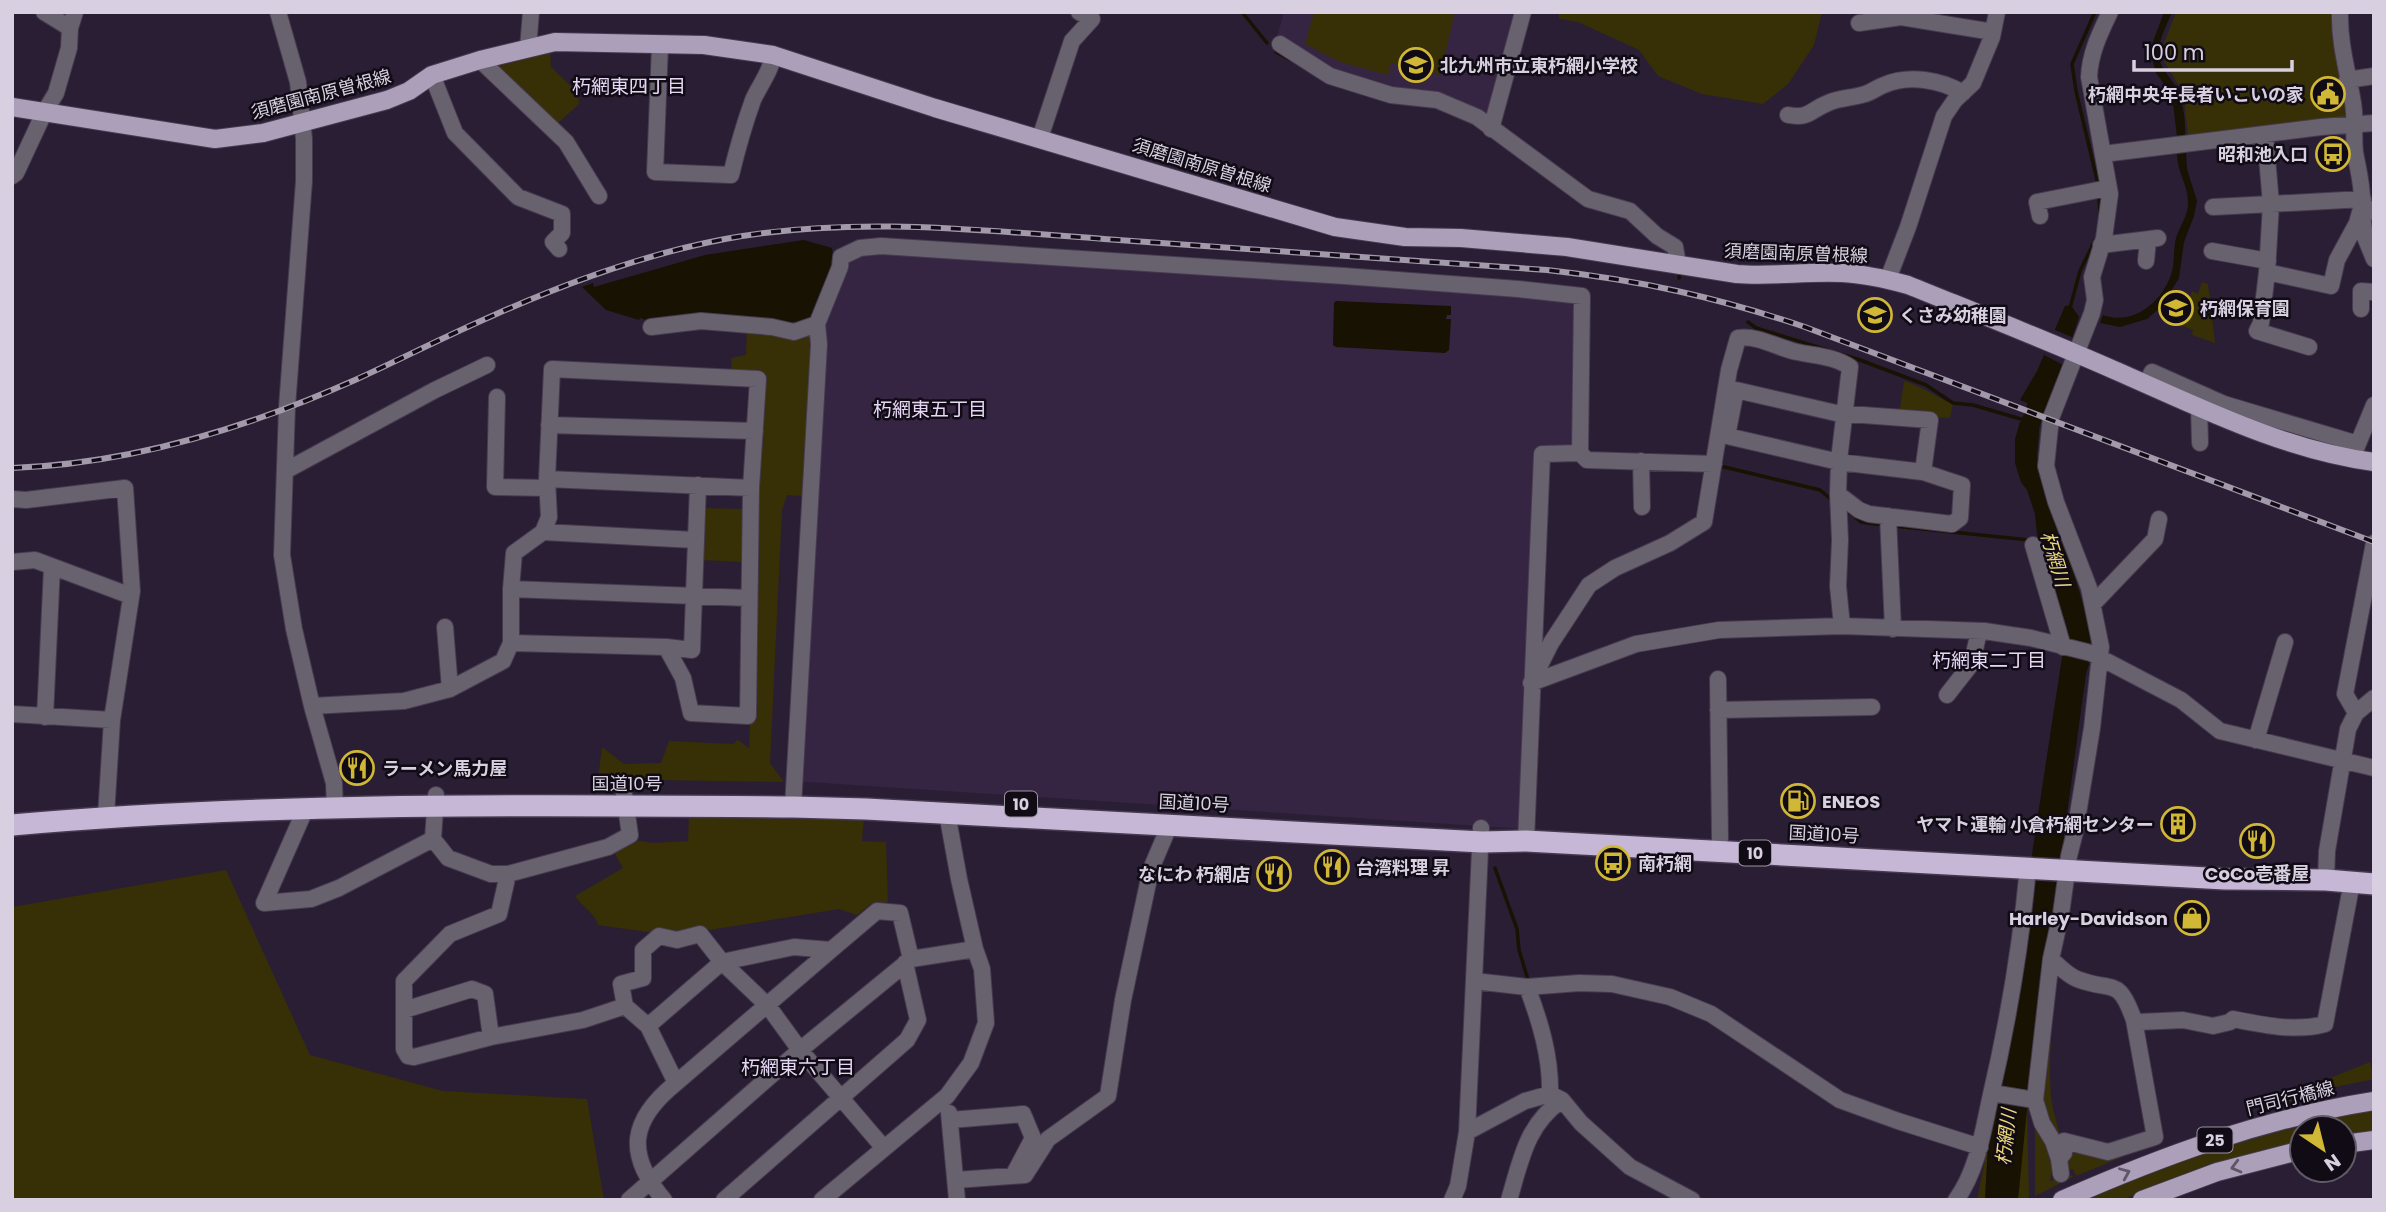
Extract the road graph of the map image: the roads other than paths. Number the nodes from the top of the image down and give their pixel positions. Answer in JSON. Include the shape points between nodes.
{"nodes":[{"id":1,"x":44,"y":12,"type":"edge"},
{"id":2,"x":75,"y":12,"type":"edge"},
{"id":3,"x":278,"y":12,"type":"edge"},
{"id":4,"x":531,"y":12,"type":"edge"},
{"id":5,"x":1079,"y":12,"type":"edge"},
{"id":6,"x":1523,"y":12,"type":"edge"},
{"id":7,"x":1997,"y":12,"type":"edge"},
{"id":8,"x":2110,"y":12,"type":"edge"},
{"id":9,"x":2340,"y":12,"type":"edge"},
{"id":10,"x":1860,"y":23,"type":"dead end"},
{"id":11,"x":70,"y":29,"type":"junction"},
{"id":12,"x":1993,"y":32,"type":"junction"},
{"id":13,"x":1280,"y":44,"type":"dead end"},
{"id":14,"x":660,"y":45,"type":"junction"},
{"id":15,"x":528,"y":48,"type":"junction"},
{"id":16,"x":773,"y":55,"type":"junction"},
{"id":17,"x":480,"y":60,"type":"junction"},
{"id":18,"x":432,"y":75,"type":"junction"},
{"id":19,"x":2374,"y":76,"type":"edge"},
{"id":20,"x":2347,"y":80,"type":"junction"},
{"id":21,"x":1963,"y":93,"type":"junction"},
{"id":22,"x":12,"y":107,"type":"edge"},
{"id":23,"x":44,"y":113,"type":"junction"},
{"id":24,"x":1788,"y":115,"type":"dead end"},
{"id":25,"x":303,"y":121,"type":"junction"},
{"id":26,"x":2374,"y":123,"type":"edge"},
{"id":27,"x":2355,"y":124,"type":"junction"},
{"id":28,"x":1491,"y":129,"type":"junction"},
{"id":29,"x":2265,"y":134,"type":"junction"},
{"id":30,"x":1040,"y":138,"type":"junction"},
{"id":31,"x":2103,"y":154,"type":"junction"},
{"id":32,"x":12,"y":176,"type":"edge"},
{"id":33,"x":2102,"y":189,"type":"junction"},
{"id":34,"x":599,"y":197,"type":"dead end"},
{"id":35,"x":2271,"y":204,"type":"junction"},
{"id":36,"x":2366,"y":206,"type":"edge"},
{"id":37,"x":2213,"y":207,"type":"dead end"},
{"id":38,"x":2040,"y":216,"type":"dead end"},
{"id":39,"x":2101,"y":245,"type":"junction"},
{"id":40,"x":559,"y":249,"type":"dead end"},
{"id":41,"x":2212,"y":251,"type":"dead end"},
{"id":42,"x":2374,"y":259,"type":"edge"},
{"id":43,"x":2146,"y":261,"type":"dead end"},
{"id":44,"x":1676,"y":264,"type":"junction"},
{"id":45,"x":2268,"y":266,"type":"junction"},
{"id":46,"x":1888,"y":279,"type":"junction"},
{"id":47,"x":2374,"y":292,"type":"edge"},
{"id":48,"x":2361,"y":309,"type":"dead end"},
{"id":49,"x":817,"y":324,"type":"junction"},
{"id":50,"x":651,"y":327,"type":"dead end"},
{"id":51,"x":1738,"y":338,"type":"junction"},
{"id":52,"x":2298,"y":348,"type":"dead end"},
{"id":53,"x":2075,"y":353,"type":"junction"},
{"id":54,"x":487,"y":365,"type":"dead end"},
{"id":55,"x":2146,"y":384,"type":"junction"},
{"id":56,"x":1736,"y":390,"type":"junction"},
{"id":57,"x":497,"y":397,"type":"dead end"},
{"id":58,"x":2374,"y":405,"type":"edge"},
{"id":59,"x":2199,"y":407,"type":"junction"},
{"id":60,"x":1845,"y":413,"type":"junction"},
{"id":61,"x":549,"y":425,"type":"junction"},
{"id":62,"x":755,"y":430,"type":"junction"},
{"id":63,"x":2200,"y":443,"type":"dead end"},
{"id":64,"x":2354,"y":452,"type":"junction"},
{"id":65,"x":1580,"y":453,"type":"junction"},
{"id":66,"x":1641,"y":461,"type":"junction"},
{"id":67,"x":1839,"y":462,"type":"junction"},
{"id":68,"x":2374,"y":462,"type":"edge"},
{"id":69,"x":1714,"y":464,"type":"junction"},
{"id":70,"x":285,"y":471,"type":"junction"},
{"id":71,"x":1923,"y":472,"type":"junction"},
{"id":72,"x":547,"y":483,"type":"junction"},
{"id":73,"x":698,"y":485,"type":"junction"},
{"id":74,"x":751,"y":488,"type":"junction"},
{"id":75,"x":12,"y":499,"type":"edge"},
{"id":76,"x":1838,"y":501,"type":"junction"},
{"id":77,"x":1642,"y":507,"type":"dead end"},
{"id":78,"x":2159,"y":519,"type":"dead end"},
{"id":79,"x":1888,"y":522,"type":"junction"},
{"id":80,"x":543,"y":532,"type":"junction"},
{"id":81,"x":695,"y":540,"type":"junction"},
{"id":82,"x":2374,"y":543,"type":"edge"},
{"id":83,"x":2033,"y":545,"type":"dead end"},
{"id":84,"x":12,"y":562,"type":"edge"},
{"id":85,"x":52,"y":567,"type":"junction"},
{"id":86,"x":511,"y":589,"type":"junction"},
{"id":87,"x":131,"y":596,"type":"junction"},
{"id":88,"x":693,"y":597,"type":"junction"},
{"id":89,"x":748,"y":598,"type":"junction"},
{"id":90,"x":2093,"y":604,"type":"junction"},
{"id":91,"x":1842,"y":626,"type":"junction"},
{"id":92,"x":445,"y":627,"type":"dead end"},
{"id":93,"x":1892,"y":629,"type":"junction"},
{"id":94,"x":1979,"y":631,"type":"junction"},
{"id":95,"x":2285,"y":642,"type":"dead end"},
{"id":96,"x":511,"y":643,"type":"junction"},
{"id":97,"x":666,"y":647,"type":"junction"},
{"id":98,"x":2064,"y":647,"type":"junction"},
{"id":99,"x":2096,"y":655,"type":"junction"},
{"id":100,"x":1718,"y":679,"type":"dead end"},
{"id":101,"x":1531,"y":683,"type":"junction"},
{"id":102,"x":450,"y":689,"type":"junction"},
{"id":103,"x":1947,"y":695,"type":"dead end"},
{"id":104,"x":2374,"y":698,"type":"edge"},
{"id":105,"x":312,"y":706,"type":"junction"},
{"id":106,"x":1872,"y":707,"type":"dead end"},
{"id":107,"x":1718,"y":710,"type":"junction"},
{"id":108,"x":2356,"y":713,"type":"junction"},
{"id":109,"x":12,"y":714,"type":"edge"},
{"id":110,"x":45,"y":717,"type":"junction"},
{"id":111,"x":112,"y":720,"type":"junction"},
{"id":112,"x":2256,"y":740,"type":"junction"},
{"id":113,"x":2342,"y":759,"type":"junction"},
{"id":114,"x":2374,"y":768,"type":"edge"},
{"id":115,"x":624,"y":799,"type":"junction"},
{"id":116,"x":436,"y":801,"type":"junction"},
{"id":117,"x":793,"y":801,"type":"junction"},
{"id":118,"x":336,"y":802,"type":"junction"},
{"id":119,"x":305,"y":810,"type":"junction"},
{"id":120,"x":12,"y":811,"type":"edge"},
{"id":121,"x":106,"y":811,"type":"junction"},
{"id":122,"x":947,"y":813,"type":"junction"},
{"id":123,"x":1170,"y":824,"type":"junction"},
{"id":124,"x":12,"y":825,"type":"edge"},
{"id":125,"x":1481,"y":835,"type":"junction"},
{"id":126,"x":1526,"y":835,"type":"junction"},
{"id":127,"x":433,"y":839,"type":"junction"},
{"id":128,"x":1720,"y":839,"type":"junction"},
{"id":129,"x":2029,"y":861,"type":"junction"},
{"id":130,"x":2068,"y":863,"type":"junction"},
{"id":131,"x":2374,"y":872,"type":"edge"},
{"id":132,"x":508,"y":874,"type":"junction"},
{"id":133,"x":2326,"y":874,"type":"junction"},
{"id":134,"x":2352,"y":882,"type":"junction"},
{"id":135,"x":2374,"y":884,"type":"edge"},
{"id":136,"x":975,"y":949,"type":"junction"},
{"id":137,"x":831,"y":950,"type":"junction"},
{"id":138,"x":2051,"y":959,"type":"junction"},
{"id":139,"x":908,"y":961,"type":"junction"},
{"id":140,"x":722,"y":962,"type":"junction"},
{"id":141,"x":1474,"y":981,"type":"junction"},
{"id":142,"x":1527,"y":987,"type":"junction"},
{"id":143,"x":625,"y":1006,"type":"junction"},
{"id":144,"x":768,"y":1006,"type":"junction"},
{"id":145,"x":404,"y":1010,"type":"junction"},
{"id":146,"x":2134,"y":1020,"type":"junction"},
{"id":147,"x":648,"y":1026,"type":"junction"},
{"id":148,"x":491,"y":1037,"type":"junction"},
{"id":149,"x":800,"y":1050,"type":"junction"},
{"id":150,"x":676,"y":1083,"type":"junction"},
{"id":151,"x":1995,"y":1094,"type":"junction"},
{"id":152,"x":947,"y":1096,"type":"junction"},
{"id":153,"x":1556,"y":1097,"type":"junction"},
{"id":154,"x":842,"y":1098,"type":"junction"},
{"id":155,"x":2030,"y":1100,"type":"junction"},
{"id":156,"x":2374,"y":1101,"type":"edge"},
{"id":157,"x":950,"y":1121,"type":"junction"},
{"id":158,"x":1467,"y":1132,"type":"junction"},
{"id":159,"x":883,"y":1147,"type":"junction"},
{"id":160,"x":1980,"y":1147,"type":"junction"},
{"id":161,"x":2288,"y":1154,"type":"edge"},
{"id":162,"x":1013,"y":1176,"type":"junction"},
{"id":163,"x":956,"y":1180,"type":"junction"},
{"id":164,"x":648,"y":1182,"type":"junction"},
{"id":165,"x":629,"y":1200,"type":"edge"},
{"id":166,"x":664,"y":1200,"type":"edge"},
{"id":167,"x":724,"y":1200,"type":"edge"},
{"id":168,"x":822,"y":1200,"type":"edge"},
{"id":169,"x":957,"y":1200,"type":"edge"},
{"id":170,"x":1452,"y":1200,"type":"edge"},
{"id":171,"x":1509,"y":1200,"type":"edge"},
{"id":172,"x":1692,"y":1200,"type":"edge"},
{"id":173,"x":1956,"y":1200,"type":"edge"},
{"id":174,"x":2062,"y":1200,"type":"edge"},
{"id":175,"x":2141,"y":1200,"type":"edge"}],
"edges":[{"from":1,"to":11,"type":"street"},
{"from":2,"to":11,"type":"street"},
{"from":3,"to":25,"type":"street","via":[[298,82]]},
{"from":4,"to":15,"type":"street"},
{"from":5,"to":30,"type":"street","via":[[1092,19],[1072,41]]},
{"from":6,"to":28,"type":"street"},
{"from":7,"to":12,"type":"street"},
{"from":8,"to":31,"type":"street","via":[[2089,66]]},
{"from":9,"to":20,"type":"street"},
{"from":10,"to":12,"type":"street","via":[[1894,16]]},
{"from":11,"to":23,"type":"street","via":[[56,93]]},
{"from":12,"to":21,"type":"street","via":[[1973,83]]},
{"from":13,"to":28,"type":"street","via":[[1330,76],[1391,95],[1437,100],[1477,117]]},
{"from":14,"to":15,"type":"main road","name":"須磨園南原曽根線","via":[[555,42]]},
{"from":14,"to":16,"type":"main road","name":"須磨園南原曽根線","via":[[704,45]]},
{"from":14,"to":16,"type":"street","via":[[655,172],[731,175],[744,123]]},
{"from":15,"to":17,"type":"main road","name":"須磨園南原曽根線"},
{"from":16,"to":30,"type":"main road","name":"須磨園南原曽根線"},
{"from":17,"to":18,"type":"main road","name":"須磨園南原曽根線"},
{"from":17,"to":34,"type":"street","via":[[566,142]]},
{"from":18,"to":25,"type":"main road","name":"須磨園南原曽根線","via":[[387,100]]},
{"from":18,"to":40,"type":"street","via":[[455,133],[518,197],[562,214],[562,233],[553,242]]},
{"from":19,"to":20,"type":"street"},
{"from":20,"to":27,"type":"street"},
{"from":21,"to":24,"type":"street","via":[[1931,80],[1897,81],[1830,102],[1805,117]]},
{"from":21,"to":46,"type":"street","via":[[1944,116]]},
{"from":22,"to":23,"type":"main road","name":"須磨園南原曽根線"},
{"from":23,"to":25,"type":"main road","name":"須磨園南原曽根線","via":[[215,139],[263,133]]},
{"from":23,"to":32,"type":"street"},
{"from":25,"to":70,"type":"street","via":[[304,181]]},
{"from":26,"to":27,"type":"street"},
{"from":27,"to":29,"type":"street"},
{"from":27,"to":36,"type":"street","via":[[2352,131]]},
{"from":28,"to":44,"type":"street","via":[[1588,199],[1630,211],[1675,247]]},
{"from":29,"to":31,"type":"street"},
{"from":29,"to":35,"type":"street"},
{"from":30,"to":44,"type":"main road","name":"須磨園南原曽根線","via":[[1335,227],[1405,237],[1567,247]]},
{"from":31,"to":33,"type":"street"},
{"from":33,"to":38,"type":"street","via":[[2037,202]]},
{"from":33,"to":39,"type":"street","via":[[2109,215]]},
{"from":35,"to":36,"type":"street"},
{"from":35,"to":37,"type":"street"},
{"from":35,"to":45,"type":"street"},
{"from":36,"to":42,"type":"street","via":[[2365,237]]},
{"from":36,"to":45,"type":"street","via":[[2337,260],[2331,286]]},
{"from":39,"to":43,"type":"street","via":[[2153,239]]},
{"from":39,"to":53,"type":"street","via":[[2092,277],[2095,300]]},
{"from":41,"to":45,"type":"street"},
{"from":44,"to":46,"type":"main road","name":"須磨園南原曽根線","via":[[1756,276],[1842,273]]},
{"from":45,"to":52,"type":"street","via":[[2258,331]]},
{"from":46,"to":53,"type":"main road","name":"須磨園南原曽根線"},
{"from":47,"to":48,"type":"street","via":[[2361,291]]},
{"from":49,"to":50,"type":"street","via":[[793,332],[701,321]]},
{"from":49,"to":65,"type":"street","via":[[841,257],[860,248],[881,246],[1582,296]]},
{"from":49,"to":117,"type":"street"},
{"from":51,"to":56,"type":"street"},
{"from":51,"to":60,"type":"street","via":[[1754,338],[1847,365],[1851,373]]},
{"from":51,"to":69,"type":"street"},
{"from":53,"to":55,"type":"main road","name":"須磨園南原曽根線"},
{"from":53,"to":90,"type":"street","via":[[2051,418],[2046,466]]},
{"from":54,"to":70,"type":"street"},
{"from":55,"to":59,"type":"main road","name":"須磨園南原曽根線"},
{"from":55,"to":64,"type":"street","via":[[2152,372]]},
{"from":56,"to":60,"type":"street"},
{"from":56,"to":67,"type":"street","via":[[1727,436]]},
{"from":57,"to":72,"type":"street","via":[[495,487]]},
{"from":58,"to":64,"type":"street"},
{"from":59,"to":63,"type":"street"},
{"from":59,"to":64,"type":"main road","name":"須磨園南原曽根線","via":[[2284,440]]},
{"from":60,"to":67,"type":"street"},
{"from":60,"to":71,"type":"street","via":[[1930,420]]},
{"from":61,"to":62,"type":"street"},
{"from":61,"to":62,"type":"street","via":[[552,369],[758,379]]},
{"from":61,"to":72,"type":"street"},
{"from":62,"to":74,"type":"street"},
{"from":64,"to":68,"type":"main road","name":"須磨園南原曽根線"},
{"from":65,"to":66,"type":"street","via":[[1587,460]]},
{"from":65,"to":101,"type":"street","via":[[1542,454]]},
{"from":66,"to":69,"type":"street"},
{"from":66,"to":77,"type":"street"},
{"from":67,"to":71,"type":"street"},
{"from":67,"to":76,"type":"street"},
{"from":69,"to":101,"type":"street","via":[[1704,522],[1589,585]]},
{"from":70,"to":105,"type":"street","via":[[282,555]]},
{"from":71,"to":79,"type":"street","via":[[1962,485],[1960,518],[1952,524]]},
{"from":72,"to":73,"type":"street"},
{"from":72,"to":80,"type":"street","via":[[549,517]]},
{"from":73,"to":74,"type":"street"},
{"from":73,"to":81,"type":"street"},
{"from":74,"to":89,"type":"street"},
{"from":75,"to":87,"type":"street","via":[[125,488]]},
{"from":76,"to":79,"type":"street"},
{"from":76,"to":91,"type":"street"},
{"from":78,"to":90,"type":"street","via":[[2155,539]]},
{"from":79,"to":93,"type":"street"},
{"from":80,"to":81,"type":"street"},
{"from":80,"to":86,"type":"street","via":[[514,552]]},
{"from":81,"to":88,"type":"street"},
{"from":82,"to":108,"type":"street","via":[[2345,694]]},
{"from":83,"to":98,"type":"street"},
{"from":84,"to":85,"type":"street","via":[[35,560]]},
{"from":85,"to":87,"type":"street"},
{"from":85,"to":110,"type":"street"},
{"from":86,"to":88,"type":"street"},
{"from":86,"to":96,"type":"street"},
{"from":87,"to":111,"type":"street"},
{"from":88,"to":89,"type":"street"},
{"from":88,"to":97,"type":"street","via":[[692,650]]},
{"from":89,"to":97,"type":"street","via":[[748,716],[691,713],[683,678]]},
{"from":90,"to":99,"type":"street","via":[[2099,629]]},
{"from":91,"to":93,"type":"street"},
{"from":91,"to":101,"type":"street","via":[[1719,630],[1636,644]]},
{"from":92,"to":102,"type":"street"},
{"from":93,"to":94,"type":"street"},
{"from":94,"to":98,"type":"street"},
{"from":94,"to":103,"type":"street","via":[[1972,663]]},
{"from":95,"to":112,"type":"street"},
{"from":96,"to":97,"type":"street"},
{"from":96,"to":102,"type":"street","via":[[503,662]]},
{"from":98,"to":99,"type":"street"},
{"from":99,"to":112,"type":"street","via":[[2181,700],[2220,731]]},
{"from":99,"to":130,"type":"street","via":[[2092,728]]},
{"from":100,"to":107,"type":"street"},
{"from":101,"to":126,"type":"street"},
{"from":102,"to":105,"type":"street","via":[[404,701]]},
{"from":104,"to":108,"type":"street"},
{"from":105,"to":118,"type":"street"},
{"from":106,"to":107,"type":"street"},
{"from":107,"to":128,"type":"street"},
{"from":108,"to":113,"type":"street"},
{"from":109,"to":110,"type":"street"},
{"from":110,"to":111,"type":"street"},
{"from":111,"to":121,"type":"street"},
{"from":112,"to":113,"type":"street"},
{"from":113,"to":114,"type":"street"},
{"from":113,"to":133,"type":"street"},
{"from":115,"to":116,"type":"highway","name":"国道10号","number":"10"},
{"from":115,"to":117,"type":"highway","name":"国道10号","number":"10"},
{"from":115,"to":132,"type":"street","via":[[630,835],[608,847]]},
{"from":116,"to":118,"type":"highway","name":"国道10号","number":"10"},
{"from":116,"to":127,"type":"street"},
{"from":117,"to":122,"type":"highway","name":"国道10号","number":"10"},
{"from":117,"to":125,"type":"highway","name":"国道10号","number":"10"},
{"from":118,"to":119,"type":"highway","name":"国道10号","number":"10"},
{"from":118,"to":121,"type":"highway","name":"国道10号","number":"10"},
{"from":119,"to":121,"type":"highway","name":"国道10号","number":"10"},
{"from":119,"to":127,"type":"street","via":[[264,903],[312,899]]},
{"from":120,"to":121,"type":"highway","name":"国道10号","number":"10"},
{"from":121,"to":124,"type":"highway","name":"国道10号","number":"10"},
{"from":122,"to":123,"type":"highway","name":"国道10号","number":"10"},
{"from":122,"to":136,"type":"street"},
{"from":123,"to":125,"type":"highway","name":"国道10号","number":"10"},
{"from":123,"to":162,"type":"street","via":[[1151,869],[1108,1096],[1048,1139],[1025,1175]]},
{"from":125,"to":126,"type":"highway","name":"国道10号","number":"10"},
{"from":125,"to":141,"type":"street"},
{"from":126,"to":128,"type":"highway","name":"国道10号","number":"10"},
{"from":126,"to":129,"type":"highway","name":"国道10号","number":"10"},
{"from":127,"to":132,"type":"street","via":[[448,858],[491,874]]},
{"from":128,"to":129,"type":"highway","name":"国道10号","number":"10"},
{"from":129,"to":130,"type":"highway","name":"国道10号","number":"10"},
{"from":129,"to":151,"type":"street","via":[[2024,921]]},
{"from":130,"to":133,"type":"highway","name":"国道10号","number":"10","via":[[2225,879]]},
{"from":130,"to":138,"type":"street"},
{"from":131,"to":133,"type":"highway","name":"国道10号","number":"10"},
{"from":132,"to":145,"type":"street","via":[[499,914],[450,934],[404,981]]},
{"from":133,"to":134,"type":"highway","name":"国道10号","number":"10"},
{"from":134,"to":135,"type":"highway","name":"国道10号","number":"10"},
{"from":134,"to":146,"type":"street","via":[[2325,1024],[2305,1028],[2233,1019],[2213,1026],[2183,1020]]},
{"from":136,"to":139,"type":"street"},
{"from":136,"to":152,"type":"street","via":[[982,969],[986,1023],[971,1063]]},
{"from":137,"to":139,"type":"street","via":[[877,911],[900,913]]},
{"from":137,"to":140,"type":"street","via":[[794,947]]},
{"from":137,"to":144,"type":"street"},
{"from":138,"to":146,"type":"street","via":[[2077,979],[2113,987],[2126,996]]},
{"from":138,"to":155,"type":"street"},
{"from":139,"to":149,"type":"street"},
{"from":139,"to":154,"type":"street","via":[[918,1020],[907,1040]]},
{"from":140,"to":143,"type":"street","via":[[700,934],[677,940],[660,936],[643,950],[643,978],[621,984]]},
{"from":140,"to":144,"type":"street"},
{"from":140,"to":147,"type":"street"},
{"from":141,"to":142,"type":"street"},
{"from":141,"to":158,"type":"street"},
{"from":142,"to":153,"type":"street"},
{"from":142,"to":160,"type":"street","via":[[1612,984],[1670,997],[1711,1014],[1840,1100]]},
{"from":143,"to":147,"type":"street"},
{"from":143,"to":148,"type":"street","via":[[583,1020]]},
{"from":144,"to":149,"type":"street"},
{"from":144,"to":150,"type":"street"},
{"from":145,"to":148,"type":"street","via":[[472,989],[485,994]]},
{"from":145,"to":148,"type":"street","via":[[404,1049],[414,1058]]},
{"from":146,"to":155,"type":"street","via":[[2155,1137],[2108,1152],[2064,1141],[2060,1167],[2053,1141]]},
{"from":147,"to":150,"type":"street"},
{"from":149,"to":154,"type":"street"},
{"from":149,"to":164,"type":"street"},
{"from":150,"to":164,"type":"street","via":[[641,1124],[636,1139]]},
{"from":151,"to":155,"type":"street"},
{"from":151,"to":160,"type":"street"},
{"from":152,"to":157,"type":"street"},
{"from":152,"to":159,"type":"street"},
{"from":153,"to":158,"type":"street","via":[[1525,1101]]},
{"from":153,"to":171,"type":"street","via":[[1533,1127]]},
{"from":153,"to":172,"type":"street","via":[[1630,1167]]},
{"from":154,"to":159,"type":"street"},
{"from":154,"to":167,"type":"street"},
{"from":174,"to":156,"type":"main road","name":"門司行橋線","number":"25","one_way":true,"via":[[2209,1142],[2333,1107]]},
{"from":157,"to":162,"type":"street","via":[[1023,1114],[1033,1138]]},
{"from":157,"to":163,"type":"street"},
{"from":158,"to":170,"type":"street"},
{"from":159,"to":168,"type":"street"},
{"from":160,"to":173,"type":"street"},
{"from":161,"to":175,"type":"main road","number":"25","one_way":true,"via":[[2217,1172]]},
{"from":162,"to":163,"type":"street"},
{"from":163,"to":169,"type":"street"},
{"from":164,"to":165,"type":"street"},
{"from":164,"to":166,"type":"street"}]}
